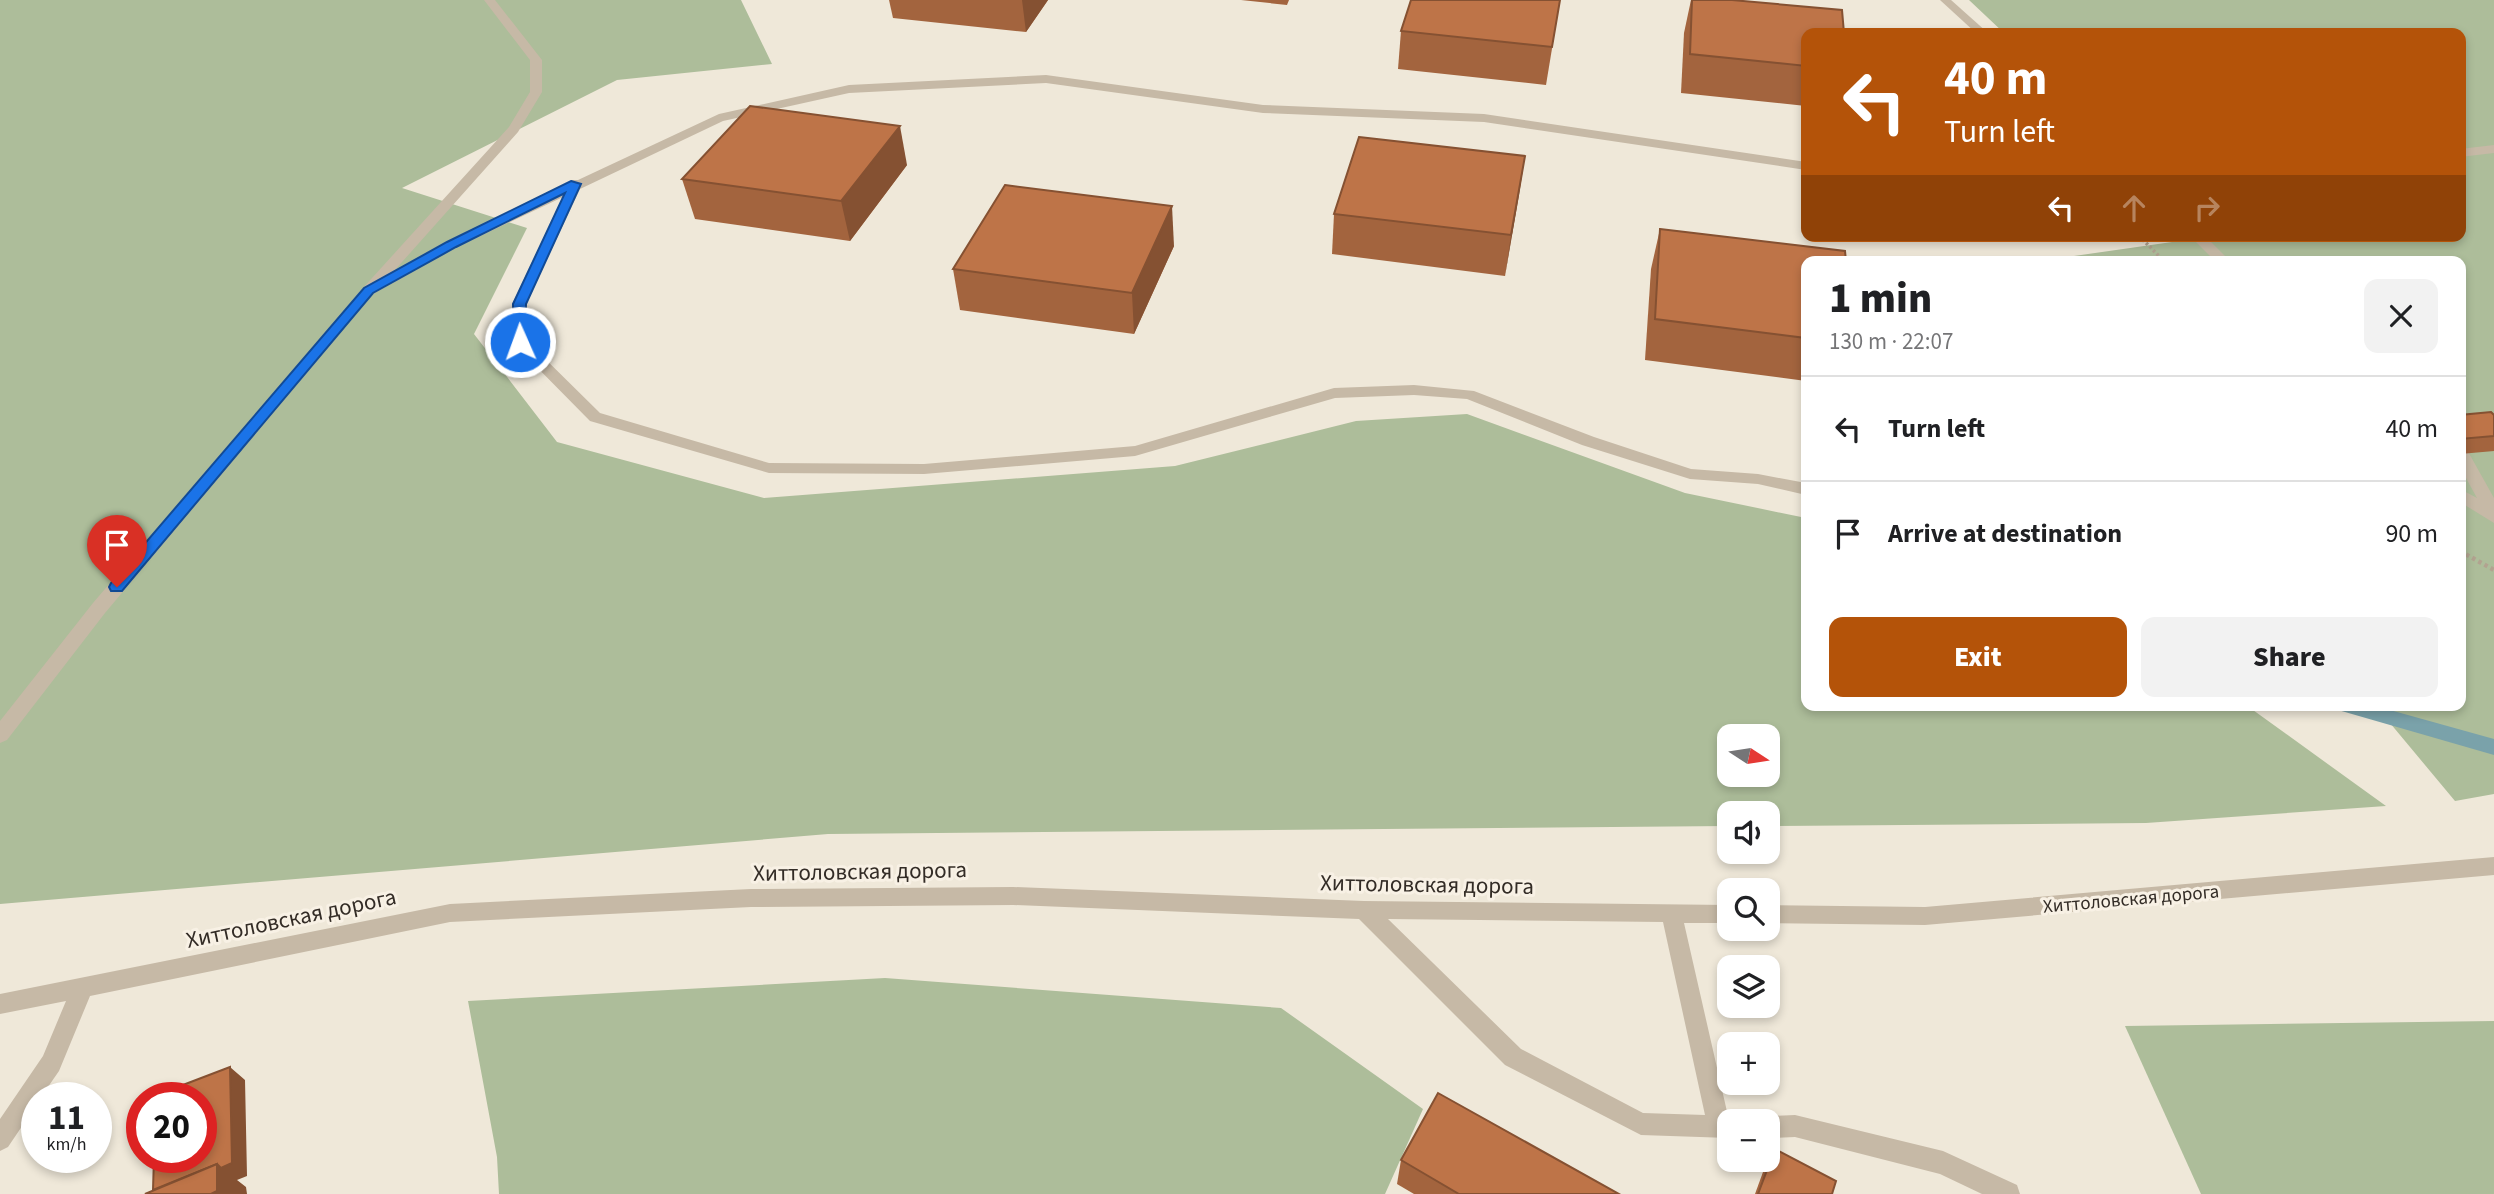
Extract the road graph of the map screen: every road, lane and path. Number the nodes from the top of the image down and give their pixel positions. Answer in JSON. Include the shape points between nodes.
{"nodes":[{"id":1,"x":489,"y":0,"type":"edge"},
{"id":2,"x":1945,"y":0,"type":"edge"},
{"id":3,"x":1976,"y":28,"type":"edge"},
{"id":4,"x":2494,"y":149,"type":"edge"},
{"id":5,"x":2466,"y":152,"type":"edge"},
{"id":6,"x":1801,"y":165,"type":"edge"},
{"id":7,"x":576,"y":184,"type":"junction"},
{"id":8,"x":2145,"y":242,"type":"edge"},
{"id":9,"x":2202,"y":242,"type":"edge"},
{"id":10,"x":2159,"y":256,"type":"edge"},
{"id":11,"x":2218,"y":256,"type":"edge"},
{"id":12,"x":368,"y":290,"type":"junction"},
{"id":13,"x":2466,"y":463,"type":"edge"},
{"id":14,"x":1801,"y":488,"type":"edge"},
{"id":15,"x":2466,"y":498,"type":"edge"},
{"id":16,"x":2494,"y":515,"type":"edge"},
{"id":17,"x":2466,"y":554,"type":"edge"},
{"id":18,"x":2494,"y":570,"type":"edge"},
{"id":19,"x":0,"y":735,"type":"edge"},
{"id":20,"x":2494,"y":866,"type":"edge"},
{"id":21,"x":1364,"y":910,"type":"junction"},
{"id":22,"x":1671,"y":913,"type":"junction"},
{"id":23,"x":1717,"y":914,"type":"edge"},
{"id":24,"x":1780,"y":914,"type":"edge"},
{"id":25,"x":82,"y":988,"type":"junction"},
{"id":26,"x":0,"y":1004,"type":"edge"},
{"id":27,"x":1720,"y":1109,"type":"edge"},
{"id":28,"x":1717,"y":1127,"type":"edge"},
{"id":29,"x":1780,"y":1127,"type":"edge"},
{"id":30,"x":0,"y":1139,"type":"edge"},
{"id":31,"x":2008,"y":1194,"type":"edge"}],
"edges":[{"from":1,"to":12,"type":"street","via":[[536,60],[536,92],[514,129]]},
{"from":2,"to":3,"type":"street"},
{"from":4,"to":5,"type":"street"},
{"from":6,"to":7,"type":"street","via":[[1484,118],[1263,109],[1046,79],[849,89],[719,118]]},
{"from":7,"to":12,"type":"street"},
{"from":7,"to":14,"type":"street","via":[[519,304],[520,342],[595,416],[769,468],[924,469],[1135,451],[1334,394],[1414,390],[1469,394],[1588,441],[1690,474],[1758,478]]},
{"from":8,"to":10,"type":"path"},
{"from":9,"to":11,"type":"street"},
{"from":12,"to":19,"type":"street","via":[[99,608]]},
{"from":13,"to":16,"type":"street"},
{"from":15,"to":16,"type":"street"},
{"from":17,"to":18,"type":"path"},
{"from":20,"to":24,"type":"street","name":"Хиттоловская дорога","via":[[1925,916]]},
{"from":21,"to":22,"type":"street","name":"Хиттоловская дорога"},
{"from":21,"to":25,"type":"street","name":"Хиттоловская дорога","via":[[1013,896],[751,898],[450,913]]},
{"from":21,"to":28,"type":"street","via":[[1513,1057],[1641,1124]]},
{"from":22,"to":23,"type":"street","name":"Хиттоловская дорога"},
{"from":22,"to":27,"type":"street"},
{"from":25,"to":26,"type":"street","name":"Хиттоловская дорога"},
{"from":25,"to":30,"type":"street","via":[[51,1063]]},
{"from":29,"to":31,"type":"street","via":[[1796,1126],[1943,1163]]}]}
